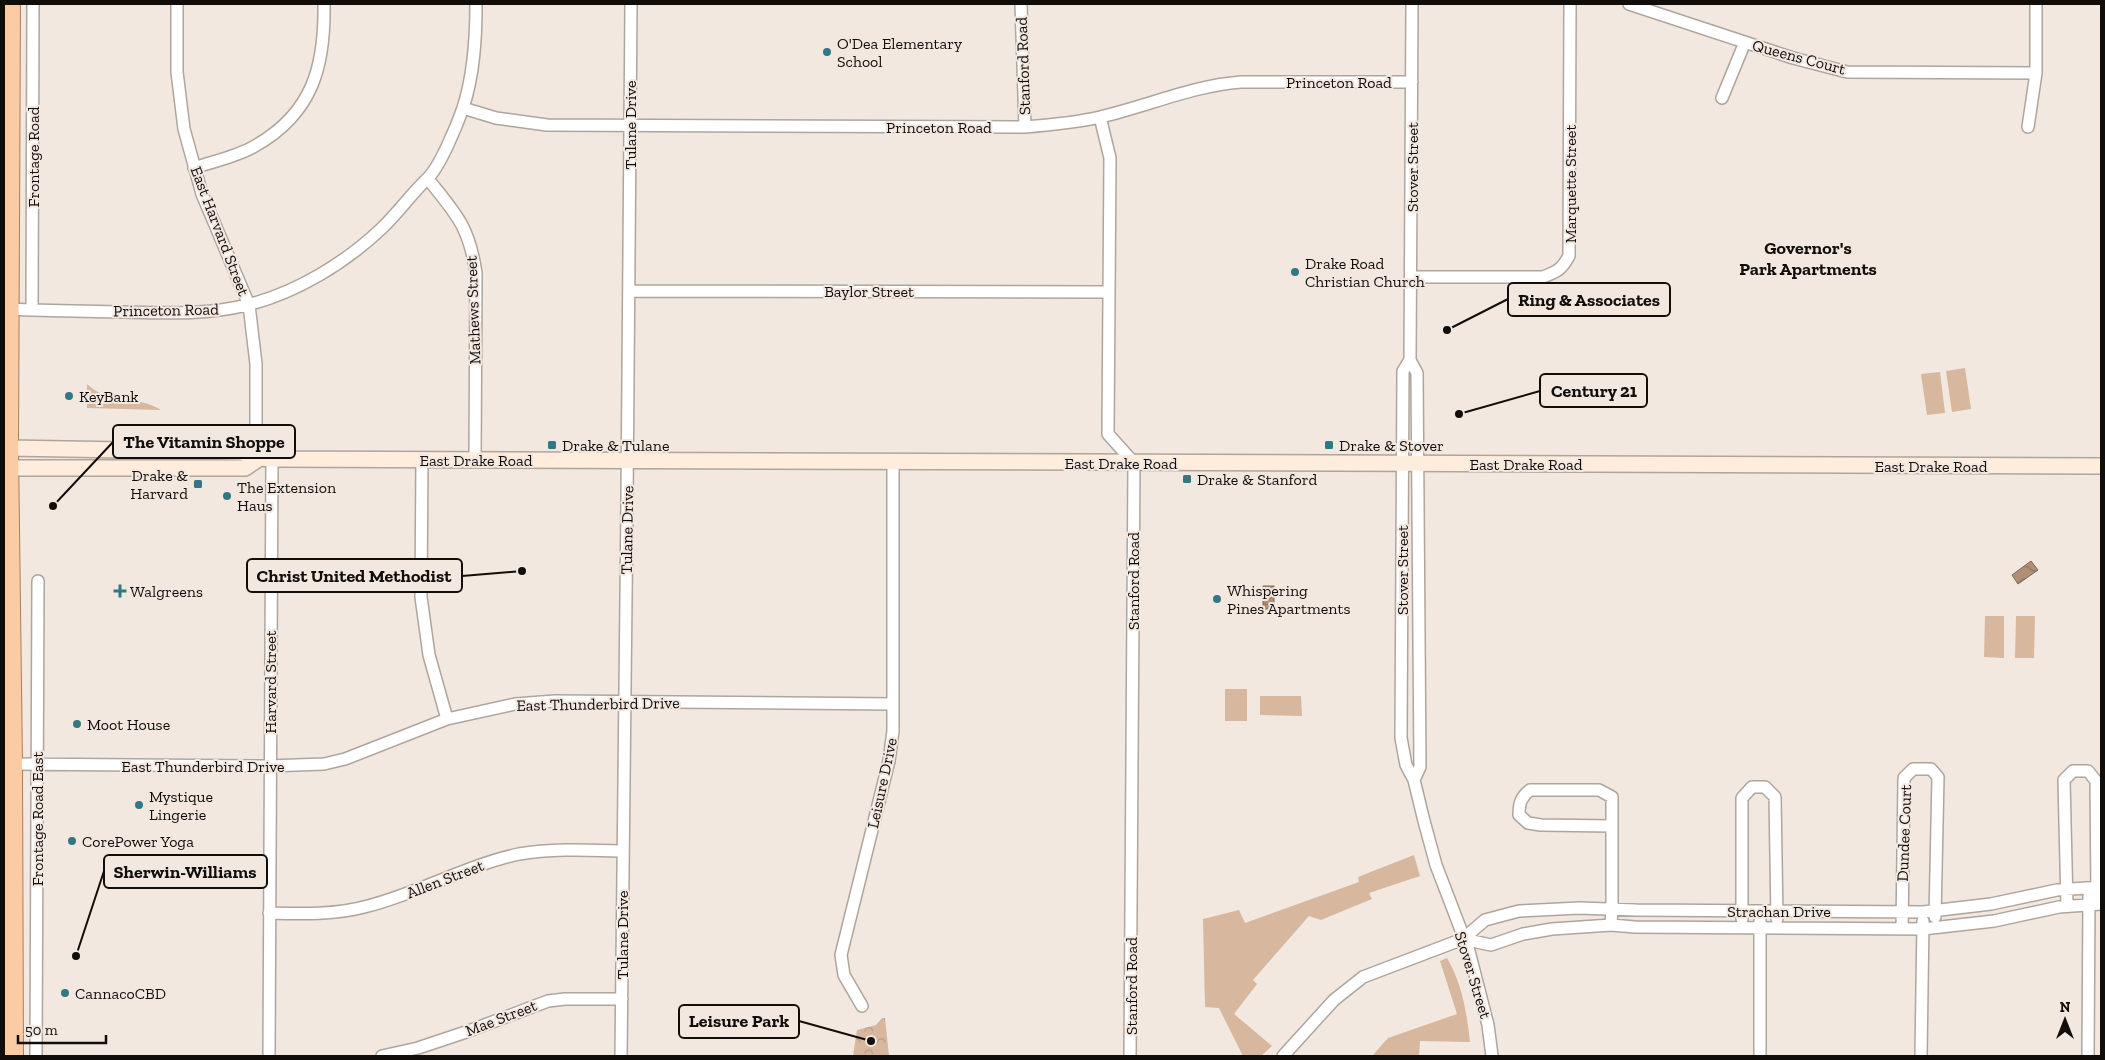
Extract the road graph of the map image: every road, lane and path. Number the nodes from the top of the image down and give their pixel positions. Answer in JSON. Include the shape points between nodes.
{"nodes":[{"id":1,"x":11,"y":4,"type":"edge"},
{"id":2,"x":33,"y":4,"type":"edge"},
{"id":3,"x":177,"y":4,"type":"edge"},
{"id":4,"x":324,"y":4,"type":"edge"},
{"id":5,"x":476,"y":4,"type":"edge"},
{"id":6,"x":631,"y":4,"type":"edge"},
{"id":7,"x":1021,"y":4,"type":"edge"},
{"id":8,"x":1412,"y":4,"type":"edge"},
{"id":9,"x":1570,"y":4,"type":"edge"},
{"id":10,"x":1629,"y":4,"type":"edge"},
{"id":11,"x":2036,"y":4,"type":"edge"},
{"id":12,"x":1745,"y":42,"type":"junction"},
{"id":13,"x":2036,"y":72,"type":"junction"},
{"id":14,"x":1412,"y":82,"type":"junction"},
{"id":15,"x":1722,"y":98,"type":"dead end"},
{"id":16,"x":463,"y":108,"type":"junction"},
{"id":17,"x":1100,"y":117,"type":"junction"},
{"id":18,"x":630,"y":126,"type":"junction"},
{"id":19,"x":1024,"y":127,"type":"junction"},
{"id":20,"x":2028,"y":127,"type":"dead end"},
{"id":21,"x":194,"y":168,"type":"junction"},
{"id":22,"x":428,"y":179,"type":"junction"},
{"id":23,"x":1411,"y":277,"type":"junction"},
{"id":24,"x":629,"y":291,"type":"junction"},
{"id":25,"x":1109,"y":292,"type":"junction"},
{"id":26,"x":249,"y":305,"type":"junction"},
{"id":27,"x":10,"y":309,"type":"junction"},
{"id":28,"x":32,"y":310,"type":"junction"},
{"id":29,"x":1410,"y":360,"type":"junction"},
{"id":30,"x":9,"y":448,"type":"junction"},
{"id":31,"x":266,"y":459,"type":"junction"},
{"id":32,"x":422,"y":459,"type":"junction"},
{"id":33,"x":475,"y":460,"type":"junction"},
{"id":34,"x":628,"y":461,"type":"junction"},
{"id":35,"x":893,"y":462,"type":"junction"},
{"id":36,"x":1134,"y":463,"type":"junction"},
{"id":37,"x":1403,"y":464,"type":"junction"},
{"id":38,"x":1418,"y":464,"type":"junction"},
{"id":39,"x":2101,"y":466,"type":"edge"},
{"id":40,"x":9,"y":468,"type":"junction"},
{"id":41,"x":38,"y":581,"type":"dead end"},
{"id":42,"x":624,"y":701,"type":"junction"},
{"id":43,"x":892,"y":704,"type":"junction"},
{"id":44,"x":447,"y":719,"type":"junction"},
{"id":45,"x":8,"y":761,"type":"edge"},
{"id":46,"x":37,"y":765,"type":"junction"},
{"id":47,"x":270,"y":766,"type":"junction"},
{"id":48,"x":1414,"y":780,"type":"junction"},
{"id":49,"x":1612,"y":826,"type":"junction"},
{"id":50,"x":622,"y":851,"type":"junction"},
{"id":51,"x":9,"y":864,"type":"edge"},
{"id":52,"x":2096,"y":887,"type":"edge"},
{"id":53,"x":2065,"y":889,"type":"junction"},
{"id":54,"x":2096,"y":904,"type":"edge"},
{"id":55,"x":2067,"y":906,"type":"junction"},
{"id":56,"x":1612,"y":908,"type":"junction"},
{"id":57,"x":1742,"y":911,"type":"junction"},
{"id":58,"x":1761,"y":911,"type":"junction"},
{"id":59,"x":1777,"y":911,"type":"junction"},
{"id":60,"x":1936,"y":911,"type":"junction"},
{"id":61,"x":1902,"y":912,"type":"junction"},
{"id":62,"x":1923,"y":912,"type":"junction"},
{"id":63,"x":269,"y":913,"type":"junction"},
{"id":64,"x":1611,"y":925,"type":"junction"},
{"id":65,"x":1742,"y":928,"type":"junction"},
{"id":66,"x":1760,"y":928,"type":"junction"},
{"id":67,"x":1777,"y":928,"type":"junction"},
{"id":68,"x":1935,"y":928,"type":"junction"},
{"id":69,"x":1902,"y":929,"type":"junction"},
{"id":70,"x":1922,"y":929,"type":"junction"},
{"id":71,"x":1463,"y":939,"type":"junction"},
{"id":72,"x":622,"y":999,"type":"junction"},
{"id":73,"x":862,"y":1006,"type":"dead end"},
{"id":74,"x":418,"y":1052,"type":"edge"},
{"id":75,"x":14,"y":1056,"type":"edge"},
{"id":76,"x":36,"y":1056,"type":"edge"},
{"id":77,"x":269,"y":1056,"type":"edge"},
{"id":78,"x":382,"y":1056,"type":"edge"},
{"id":79,"x":622,"y":1056,"type":"edge"},
{"id":80,"x":1130,"y":1056,"type":"edge"},
{"id":81,"x":1283,"y":1056,"type":"edge"},
{"id":82,"x":1492,"y":1056,"type":"edge"},
{"id":83,"x":1760,"y":1056,"type":"edge"},
{"id":84,"x":1921,"y":1056,"type":"edge"},
{"id":85,"x":2088,"y":1056,"type":"edge"}],
"edges":[{"from":1,"to":27,"type":"highway"},
{"from":2,"to":28,"type":"street","name":"Frontage Road"},
{"from":3,"to":21,"type":"street","name":"East Harvard Street","via":[[178,88]]},
{"from":4,"to":21,"type":"street","via":[[321,58],[307,95],[295,112],[274,134],[254,147]]},
{"from":5,"to":16,"type":"street","via":[[474,58]]},
{"from":6,"to":18,"type":"street","name":"Tulane Drive"},
{"from":7,"to":19,"type":"street","name":"Stanford Road"},
{"from":8,"to":14,"type":"street","name":"Stover Street"},
{"from":9,"to":23,"type":"street","name":"Marquette Street","via":[[1569,256],[1564,265],[1561,270],[1543,277]]},
{"from":10,"to":12,"type":"street","name":"Queens Court"},
{"from":11,"to":13,"type":"street"},
{"from":12,"to":13,"type":"street","name":"Queens Court","via":[[1846,72]]},
{"from":12,"to":15,"type":"street"},
{"from":13,"to":20,"type":"street"},
{"from":14,"to":17,"type":"street","name":"Princeton Road","via":[[1219,83]]},
{"from":14,"to":23,"type":"street","name":"Stover Street"},
{"from":16,"to":18,"type":"street","name":"Princeton Road","via":[[518,122]]},
{"from":16,"to":22,"type":"street"},
{"from":17,"to":19,"type":"street","name":"Princeton Road"},
{"from":17,"to":25,"type":"street","via":[[1110,158]]},
{"from":18,"to":19,"type":"street","name":"Princeton Road"},
{"from":18,"to":24,"type":"street","name":"Tulane Drive"},
{"from":21,"to":26,"type":"street","name":"East Harvard Street"},
{"from":22,"to":26,"type":"street","name":"Princeton Road","via":[[357,249],[306,281]]},
{"from":22,"to":33,"type":"street","name":"Mathews Street","via":[[460,220],[473,253],[476,272]]},
{"from":23,"to":29,"type":"street","name":"Stover Street"},
{"from":24,"to":25,"type":"street","name":"Baylor Street"},
{"from":24,"to":34,"type":"street","name":"Tulane Drive"},
{"from":25,"to":36,"type":"street","via":[[1108,434]]},
{"from":26,"to":28,"type":"street","name":"Princeton Road","via":[[176,313]]},
{"from":26,"to":31,"type":"street","name":"East Harvard Street","via":[[256,364],[256,436]]},
{"from":27,"to":28,"type":"street","name":"Princeton Road"},
{"from":27,"to":30,"type":"highway"},
{"from":29,"to":37,"type":"street","name":"Stover Street","via":[[1403,371]]},
{"from":29,"to":38,"type":"street","name":"Stover Street","via":[[1417,373]]},
{"from":30,"to":31,"type":"main road","name":"East Drake Road","via":[[241,452]]},
{"from":30,"to":40,"type":"highway"},
{"from":31,"to":32,"type":"main road","name":"East Drake Road"},
{"from":31,"to":40,"type":"main road","name":"East Drake Road","via":[[245,468]]},
{"from":31,"to":47,"type":"street","name":"Harvard Street"},
{"from":32,"to":33,"type":"main road","name":"East Drake Road"},
{"from":32,"to":44,"type":"street","via":[[420,585],[429,655]]},
{"from":33,"to":34,"type":"main road","name":"East Drake Road"},
{"from":34,"to":35,"type":"main road","name":"East Drake Road"},
{"from":34,"to":42,"type":"street","name":"Tulane Drive"},
{"from":35,"to":36,"type":"main road","name":"East Drake Road"},
{"from":35,"to":43,"type":"street","name":"Leisure Drive"},
{"from":36,"to":37,"type":"main road","name":"East Drake Road"},
{"from":36,"to":80,"type":"street","name":"Stanford Road"},
{"from":37,"to":38,"type":"main road","name":"East Drake Road"},
{"from":37,"to":48,"type":"street","name":"Stover Street","via":[[1402,738],[1406,765]]},
{"from":38,"to":39,"type":"main road","name":"East Drake Road"},
{"from":38,"to":48,"type":"street","name":"Stover Street","via":[[1420,766]]},
{"from":40,"to":45,"type":"highway"},
{"from":41,"to":46,"type":"street","name":"Frontage Road East"},
{"from":42,"to":43,"type":"street","name":"East Thunderbird Drive"},
{"from":42,"to":44,"type":"street","name":"East Thunderbird Drive","via":[[515,704]]},
{"from":42,"to":50,"type":"street","name":"Tulane Drive"},
{"from":43,"to":73,"type":"street","name":"Leisure Drive","via":[[893,731],[888,761],[841,955],[844,976]]},
{"from":44,"to":47,"type":"street","name":"East Thunderbird Drive","via":[[345,759],[310,766]]},
{"from":45,"to":46,"type":"street","name":"East Thunderbird Drive"},
{"from":45,"to":51,"type":"highway"},
{"from":46,"to":47,"type":"street","name":"East Thunderbird Drive"},
{"from":46,"to":76,"type":"street","name":"Frontage Road East"},
{"from":47,"to":63,"type":"street","name":"Harvard Street"},
{"from":48,"to":71,"type":"street","name":"Stover Street","via":[[1436,865]]},
{"from":49,"to":49,"type":"street","via":[[1528,823],[1519,815],[1519,805],[1522,796],[1530,790],[1599,790],[1612,797]]},
{"from":49,"to":56,"type":"street"},
{"from":50,"to":63,"type":"street","name":"Allen Street","via":[[566,850],[519,854],[367,906],[328,912]]},
{"from":50,"to":72,"type":"street","name":"Tulane Drive"},
{"from":51,"to":75,"type":"highway"},
{"from":52,"to":53,"type":"street","name":"Strachan Drive"},
{"from":52,"to":53,"type":"street","via":[[2096,781],[2088,771],[2073,771],[2064,780]]},
{"from":52,"to":54,"type":"street"},
{"from":53,"to":55,"type":"street"},
{"from":53,"to":60,"type":"street","name":"Strachan Drive"},
{"from":54,"to":55,"type":"street","name":"Strachan Drive"},
{"from":54,"to":85,"type":"street"},
{"from":55,"to":68,"type":"street","name":"Strachan Drive","via":[[1994,921]]},
{"from":56,"to":57,"type":"street","name":"Strachan Drive"},
{"from":56,"to":64,"type":"street"},
{"from":56,"to":71,"type":"street","name":"Strachan Drive","via":[[1519,911],[1485,920]]},
{"from":57,"to":58,"type":"street","name":"Strachan Drive"},
{"from":57,"to":59,"type":"street","via":[[1742,798],[1752,788],[1765,788],[1775,797]]},
{"from":57,"to":65,"type":"street"},
{"from":58,"to":59,"type":"street","name":"Strachan Drive"},
{"from":58,"to":66,"type":"street"},
{"from":59,"to":61,"type":"street","name":"Strachan Drive"},
{"from":59,"to":67,"type":"street"},
{"from":60,"to":61,"type":"street","name":"Dundee Court","via":[[1938,777],[1931,770],[1914,769],[1904,778]]},
{"from":60,"to":62,"type":"street","name":"Strachan Drive"},
{"from":60,"to":68,"type":"street","name":"Dundee Court"},
{"from":61,"to":62,"type":"street","name":"Strachan Drive"},
{"from":61,"to":69,"type":"street","name":"Dundee Court"},
{"from":62,"to":70,"type":"street"},
{"from":63,"to":77,"type":"street","name":"Harvard Street"},
{"from":64,"to":65,"type":"street","name":"Strachan Drive"},
{"from":64,"to":71,"type":"street","name":"Strachan Drive","via":[[1552,929],[1523,934],[1491,945]]},
{"from":65,"to":66,"type":"street","name":"Strachan Drive"},
{"from":66,"to":67,"type":"street","name":"Strachan Drive"},
{"from":66,"to":83,"type":"street"},
{"from":67,"to":69,"type":"street","name":"Strachan Drive"},
{"from":68,"to":70,"type":"street","name":"Strachan Drive"},
{"from":69,"to":70,"type":"street","name":"Strachan Drive"},
{"from":70,"to":84,"type":"street"},
{"from":71,"to":81,"type":"street","name":"Strachan Drive","via":[[1378,971],[1349,986]]},
{"from":71,"to":82,"type":"street","name":"Stover Street","via":[[1483,1003]]},
{"from":72,"to":74,"type":"street","name":"Mae Street","via":[[548,1001]]},
{"from":72,"to":79,"type":"street","name":"Tulane Drive"},
{"from":74,"to":78,"type":"street","name":"Mae Street"}]}
